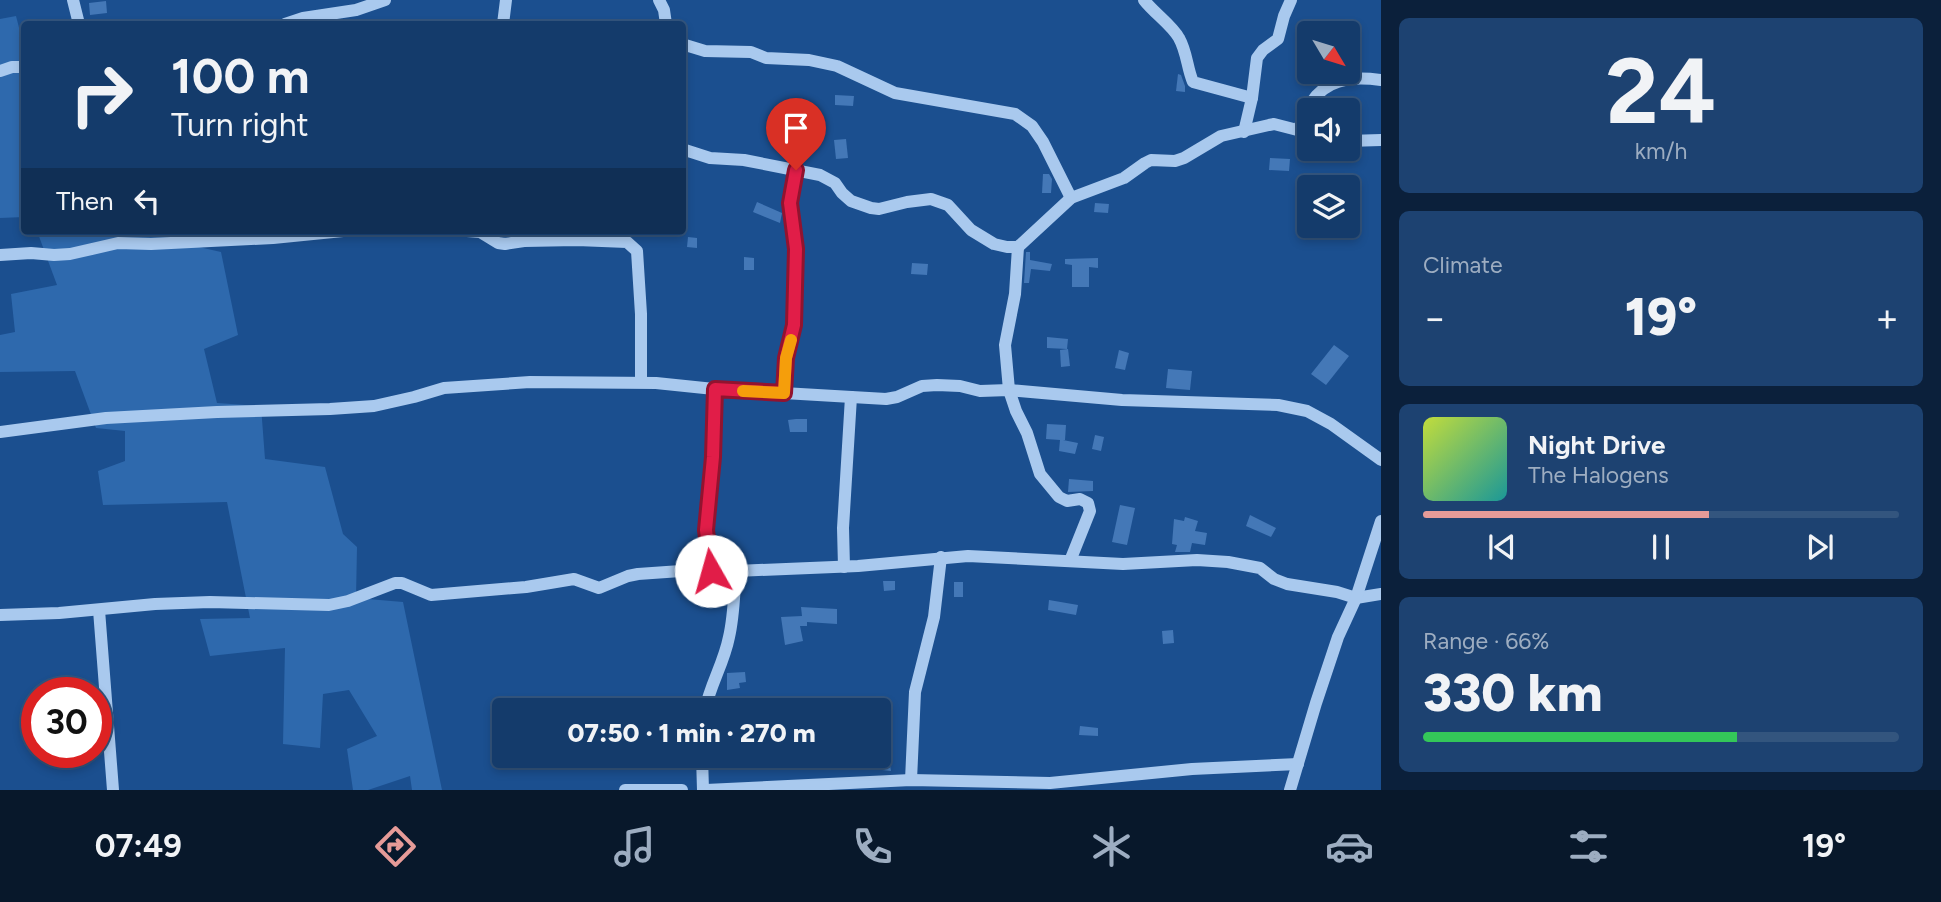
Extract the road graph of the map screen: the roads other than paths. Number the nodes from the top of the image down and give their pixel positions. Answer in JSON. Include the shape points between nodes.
{"nodes":[{"id":1,"x":73,"y":0,"type":"edge"},
{"id":2,"x":385,"y":0,"type":"edge"},
{"id":3,"x":506,"y":0,"type":"edge"},
{"id":4,"x":659,"y":0,"type":"edge"},
{"id":5,"x":1144,"y":0,"type":"edge"},
{"id":6,"x":1291,"y":0,"type":"edge"},
{"id":7,"x":78,"y":21,"type":"edge"},
{"id":8,"x":294,"y":21,"type":"edge"},
{"id":9,"x":503,"y":21,"type":"edge"},
{"id":10,"x":666,"y":21,"type":"edge"},
{"id":11,"x":686,"y":45,"type":"edge"},
{"id":12,"x":21,"y":67,"type":"edge"},
{"id":13,"x":0,"y":71,"type":"edge"},
{"id":14,"x":1381,"y":79,"type":"edge"},
{"id":15,"x":1252,"y":97,"type":"junction"},
{"id":16,"x":1315,"y":98,"type":"edge"},
{"id":17,"x":1297,"y":130,"type":"edge"},
{"id":18,"x":1244,"y":132,"type":"junction"},
{"id":19,"x":1381,"y":140,"type":"edge"},
{"id":20,"x":1360,"y":141,"type":"edge"},
{"id":21,"x":686,"y":150,"type":"edge"},
{"id":22,"x":796,"y":170,"type":"junction"},
{"id":23,"x":1071,"y":198,"type":"junction"},
{"id":24,"x":303,"y":235,"type":"edge"},
{"id":25,"x":485,"y":235,"type":"edge"},
{"id":26,"x":1018,"y":247,"type":"junction"},
{"id":27,"x":0,"y":254,"type":"edge"},
{"id":28,"x":641,"y":382,"type":"junction"},
{"id":29,"x":715,"y":389,"type":"junction"},
{"id":30,"x":1009,"y":390,"type":"junction"},
{"id":31,"x":784,"y":393,"type":"junction"},
{"id":32,"x":851,"y":397,"type":"junction"},
{"id":33,"x":0,"y":432,"type":"edge"},
{"id":34,"x":1381,"y":460,"type":"edge"},
{"id":35,"x":1381,"y":521,"type":"edge"},
{"id":36,"x":941,"y":557,"type":"junction"},
{"id":37,"x":1070,"y":561,"type":"junction"},
{"id":38,"x":844,"y":567,"type":"junction"},
{"id":39,"x":711,"y":571,"type":"junction"},
{"id":40,"x":736,"y":571,"type":"junction"},
{"id":41,"x":1381,"y":594,"type":"edge"},
{"id":42,"x":1356,"y":597,"type":"junction"},
{"id":43,"x":99,"y":610,"type":"junction"},
{"id":44,"x":0,"y":615,"type":"edge"},
{"id":45,"x":708,"y":698,"type":"edge"},
{"id":46,"x":1298,"y":765,"type":"junction"},
{"id":47,"x":703,"y":768,"type":"edge"},
{"id":48,"x":911,"y":780,"type":"junction"},
{"id":49,"x":113,"y":790,"type":"edge"},
{"id":50,"x":625,"y":790,"type":"edge"},
{"id":51,"x":682,"y":790,"type":"edge"},
{"id":52,"x":704,"y":790,"type":"edge"},
{"id":53,"x":1290,"y":790,"type":"edge"}],
"edges":[{"from":1,"to":7,"type":"street"},
{"from":2,"to":8,"type":"street"},
{"from":3,"to":9,"type":"street"},
{"from":4,"to":10,"type":"street"},
{"from":5,"to":15,"type":"street","via":[[1177,34],[1193,82]]},
{"from":6,"to":15,"type":"street","via":[[1278,39],[1257,58]]},
{"from":11,"to":23,"type":"street","via":[[837,66],[895,93],[1015,114],[1032,126],[1043,142]]},
{"from":12,"to":13,"type":"street"},
{"from":14,"to":16,"type":"street","via":[[1350,78],[1331,84]]},
{"from":15,"to":18,"type":"street"},
{"from":17,"to":18,"type":"street","via":[[1274,124]]},
{"from":18,"to":23,"type":"street","via":[[1221,136],[1175,161],[1151,160],[1124,178]]},
{"from":19,"to":20,"type":"street"},
{"from":21,"to":22,"type":"street"},
{"from":22,"to":26,"type":"street","via":[[820,175],[835,183],[851,201],[871,208],[931,199],[948,205],[971,230],[994,244]]},
{"from":22,"to":31,"type":"street","via":[[790,203],[796,249],[794,325]]},
{"from":23,"to":26,"type":"street"},
{"from":24,"to":27,"type":"street","via":[[118,243],[70,254]]},
{"from":25,"to":28,"type":"street","via":[[505,244],[577,240],[633,246],[638,251]]},
{"from":26,"to":30,"type":"street","via":[[1005,345]]},
{"from":28,"to":29,"type":"street"},
{"from":28,"to":33,"type":"street","via":[[444,388],[374,405],[106,418]]},
{"from":29,"to":31,"type":"street"},
{"from":29,"to":39,"type":"street","via":[[706,530]]},
{"from":30,"to":32,"type":"street","via":[[937,385],[886,399]]},
{"from":30,"to":34,"type":"street","via":[[1122,400],[1278,405],[1307,411]]},
{"from":30,"to":37,"type":"street","via":[[1040,474],[1059,497],[1088,503],[1090,511]]},
{"from":31,"to":32,"type":"street"},
{"from":32,"to":38,"type":"street"},
{"from":35,"to":42,"type":"street"},
{"from":36,"to":37,"type":"street"},
{"from":36,"to":38,"type":"street"},
{"from":36,"to":48,"type":"street","via":[[934,617],[915,692]]},
{"from":37,"to":42,"type":"street","via":[[1228,562],[1260,568],[1287,584]]},
{"from":38,"to":40,"type":"street"},
{"from":39,"to":40,"type":"street"},
{"from":39,"to":43,"type":"street","via":[[638,573],[599,588],[573,579],[430,595],[395,583],[329,605],[210,602]]},
{"from":40,"to":45,"type":"street","via":[[730,636]]},
{"from":41,"to":42,"type":"street"},
{"from":42,"to":46,"type":"street","via":[[1338,637]]},
{"from":43,"to":44,"type":"street"},
{"from":43,"to":49,"type":"street"},
{"from":46,"to":48,"type":"street","via":[[1050,782]]},
{"from":46,"to":53,"type":"street"},
{"from":47,"to":52,"type":"street"},
{"from":48,"to":52,"type":"street"},
{"from":50,"to":51,"type":"street"}]}
